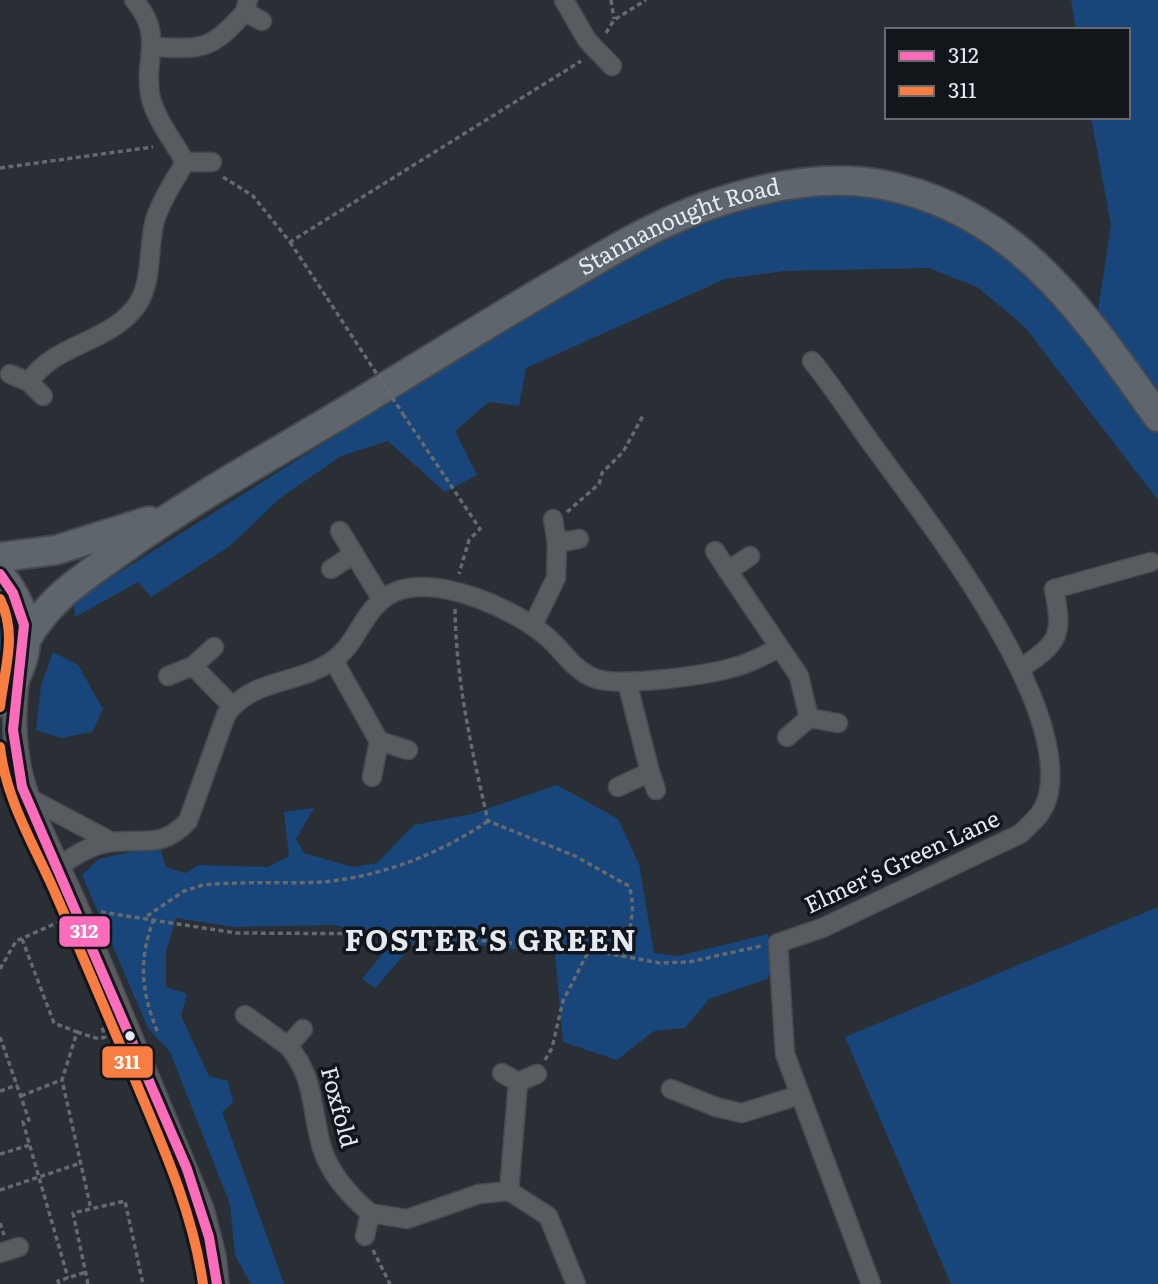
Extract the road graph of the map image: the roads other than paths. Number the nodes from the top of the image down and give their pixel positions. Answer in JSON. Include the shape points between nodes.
{"nodes":[{"id":1,"x":134,"y":0,"type":"edge"},
{"id":2,"x":564,"y":0,"type":"edge"},
{"id":3,"x":246,"y":6,"type":"edge"},
{"id":4,"x":262,"y":22,"type":"dead end"},
{"id":5,"x":153,"y":47,"type":"junction"},
{"id":6,"x":612,"y":66,"type":"dead end"},
{"id":7,"x":185,"y":162,"type":"junction"},
{"id":8,"x":212,"y":162,"type":"road end"},
{"id":9,"x":812,"y":360,"type":"dead end"},
{"id":10,"x":10,"y":374,"type":"dead end"},
{"id":11,"x":29,"y":383,"type":"junction"},
{"id":12,"x":43,"y":396,"type":"dead end"},
{"id":13,"x":1158,"y":417,"type":"edge"},
{"id":14,"x":172,"y":514,"type":"junction"},
{"id":15,"x":553,"y":519,"type":"road end"},
{"id":16,"x":340,"y":531,"type":"dead end"},
{"id":17,"x":579,"y":539,"type":"dead end"},
{"id":18,"x":557,"y":543,"type":"junction"},
{"id":19,"x":715,"y":551,"type":"dead end"},
{"id":20,"x":354,"y":554,"type":"junction"},
{"id":21,"x":750,"y":556,"type":"dead end"},
{"id":22,"x":0,"y":557,"type":"edge"},
{"id":23,"x":1152,"y":562,"type":"dead end"},
{"id":24,"x":331,"y":569,"type":"dead end"},
{"id":25,"x":728,"y":571,"type":"junction"},
{"id":26,"x":0,"y":574,"type":"edge"},
{"id":27,"x":381,"y":598,"type":"junction"},
{"id":28,"x":533,"y":625,"type":"junction"},
{"id":29,"x":26,"y":640,"type":"junction"},
{"id":30,"x":214,"y":647,"type":"dead end"},
{"id":31,"x":779,"y":648,"type":"junction"},
{"id":32,"x":334,"y":661,"type":"junction"},
{"id":33,"x":193,"y":666,"type":"junction"},
{"id":34,"x":1020,"y":669,"type":"junction"},
{"id":35,"x":18,"y":676,"type":"junction"},
{"id":36,"x":168,"y":676,"type":"dead end"},
{"id":37,"x":627,"y":682,"type":"junction"},
{"id":38,"x":0,"y":702,"type":"edge"},
{"id":39,"x":232,"y":706,"type":"junction"},
{"id":40,"x":809,"y":718,"type":"junction"},
{"id":41,"x":838,"y":723,"type":"dead end"},
{"id":42,"x":787,"y":737,"type":"dead end"},
{"id":43,"x":379,"y":741,"type":"junction"},
{"id":44,"x":408,"y":750,"type":"dead end"},
{"id":45,"x":0,"y":763,"type":"edge"},
{"id":46,"x":650,"y":772,"type":"junction"},
{"id":47,"x":372,"y":777,"type":"dead end"},
{"id":48,"x":618,"y":787,"type":"dead end"},
{"id":49,"x":656,"y":790,"type":"dead end"},
{"id":50,"x":25,"y":796,"type":"junction"},
{"id":51,"x":112,"y":842,"type":"junction"},
{"id":52,"x":59,"y":867,"type":"junction"},
{"id":53,"x":245,"y":1015,"type":"dead end"},
{"id":54,"x":303,"y":1030,"type":"dead end"},
{"id":55,"x":288,"y":1046,"type":"junction"},
{"id":56,"x":537,"y":1074,"type":"road end"},
{"id":57,"x":671,"y":1089,"type":"dead end"},
{"id":58,"x":800,"y":1095,"type":"junction"},
{"id":59,"x":509,"y":1191,"type":"junction"},
{"id":60,"x":370,"y":1213,"type":"junction"},
{"id":61,"x":365,"y":1236,"type":"road end"},
{"id":62,"x":19,"y":1247,"type":"dead end"},
{"id":63,"x":0,"y":1253,"type":"edge"},
{"id":64,"x":216,"y":1284,"type":"edge"},
{"id":65,"x":576,"y":1284,"type":"edge"},
{"id":66,"x":871,"y":1284,"type":"edge"}],
"edges":[{"from":1,"to":5,"type":"street","via":[[149,22]]},
{"from":2,"to":6,"type":"street","via":[[587,40]]},
{"from":3,"to":4,"type":"street"},
{"from":3,"to":5,"type":"street","via":[[204,47]]},
{"from":5,"to":7,"type":"street","via":[[152,100]]},
{"from":7,"to":8,"type":"street"},
{"from":7,"to":11,"type":"street","via":[[157,215],[147,279],[136,307],[107,332],[54,356]]},
{"from":9,"to":34,"type":"street","name":"Elmer's Green Lane","via":[[993,618]]},
{"from":10,"to":11,"type":"street"},
{"from":11,"to":12,"type":"street"},
{"from":13,"to":14,"type":"main road","name":"Stannanought Road","via":[[1087,317],[1049,275],[1002,237],[969,216],[883,185],[793,184],[741,194],[637,236]]},
{"from":14,"to":22,"type":"main road","name":"Stannanought Road","via":[[56,550]]},
{"from":14,"to":29,"type":"main road","name":"Stannanought Road","via":[[53,601]]},
{"from":15,"to":18,"type":"street"},
{"from":16,"to":20,"type":"street"},
{"from":17,"to":18,"type":"street"},
{"from":18,"to":28,"type":"street","via":[[556,578]]},
{"from":19,"to":25,"type":"street"},
{"from":20,"to":24,"type":"street"},
{"from":20,"to":27,"type":"street"},
{"from":21,"to":25,"type":"street"},
{"from":23,"to":34,"type":"street","via":[[1054,589],[1060,623],[1054,640]]},
{"from":25,"to":31,"type":"street"},
{"from":26,"to":29,"type":"main road","via":[[15,593],[24,616]]},
{"from":27,"to":28,"type":"street","via":[[422,587],[455,592]]},
{"from":27,"to":32,"type":"street"},
{"from":28,"to":37,"type":"street","via":[[587,674]]},
{"from":29,"to":35,"type":"main road"},
{"from":30,"to":33,"type":"street"},
{"from":31,"to":37,"type":"street","via":[[733,668]]},
{"from":31,"to":40,"type":"street","via":[[799,676]]},
{"from":32,"to":39,"type":"street","via":[[249,692]]},
{"from":32,"to":43,"type":"street"},
{"from":33,"to":36,"type":"street"},
{"from":33,"to":39,"type":"street"},
{"from":34,"to":58,"type":"street","name":"Elmer's Green Lane","via":[[1047,748],[1049,790],[1039,817],[1020,834],[822,928],[778,943],[785,1054]]},
{"from":35,"to":38,"type":"main road"},
{"from":35,"to":50,"type":"street","via":[[13,739]]},
{"from":37,"to":46,"type":"street"},
{"from":39,"to":51,"type":"street","via":[[188,821],[160,841]]},
{"from":40,"to":41,"type":"street"},
{"from":40,"to":42,"type":"street"},
{"from":43,"to":44,"type":"street"},
{"from":43,"to":47,"type":"street"},
{"from":45,"to":50,"type":"street"},
{"from":46,"to":48,"type":"street"},
{"from":46,"to":49,"type":"street"},
{"from":50,"to":51,"type":"street"},
{"from":50,"to":52,"type":"street"},
{"from":51,"to":52,"type":"street","via":[[88,849]]},
{"from":52,"to":64,"type":"street","bridge":true,"via":[[68,911],[92,921],[197,1197],[214,1256]]},
{"from":53,"to":55,"type":"street","name":"Foxfold"},
{"from":54,"to":55,"type":"street"},
{"from":55,"to":60,"type":"street","name":"Foxfold","via":[[308,1075],[318,1134],[329,1165]]},
{"from":56,"to":59,"type":"street","via":[[510,1078]]},
{"from":57,"to":58,"type":"street","via":[[742,1113]]},
{"from":58,"to":66,"type":"street"},
{"from":59,"to":60,"type":"street","via":[[479,1194],[407,1219]]},
{"from":59,"to":65,"type":"street","via":[[548,1216]]},
{"from":60,"to":61,"type":"street"},
{"from":62,"to":63,"type":"street"}]}
